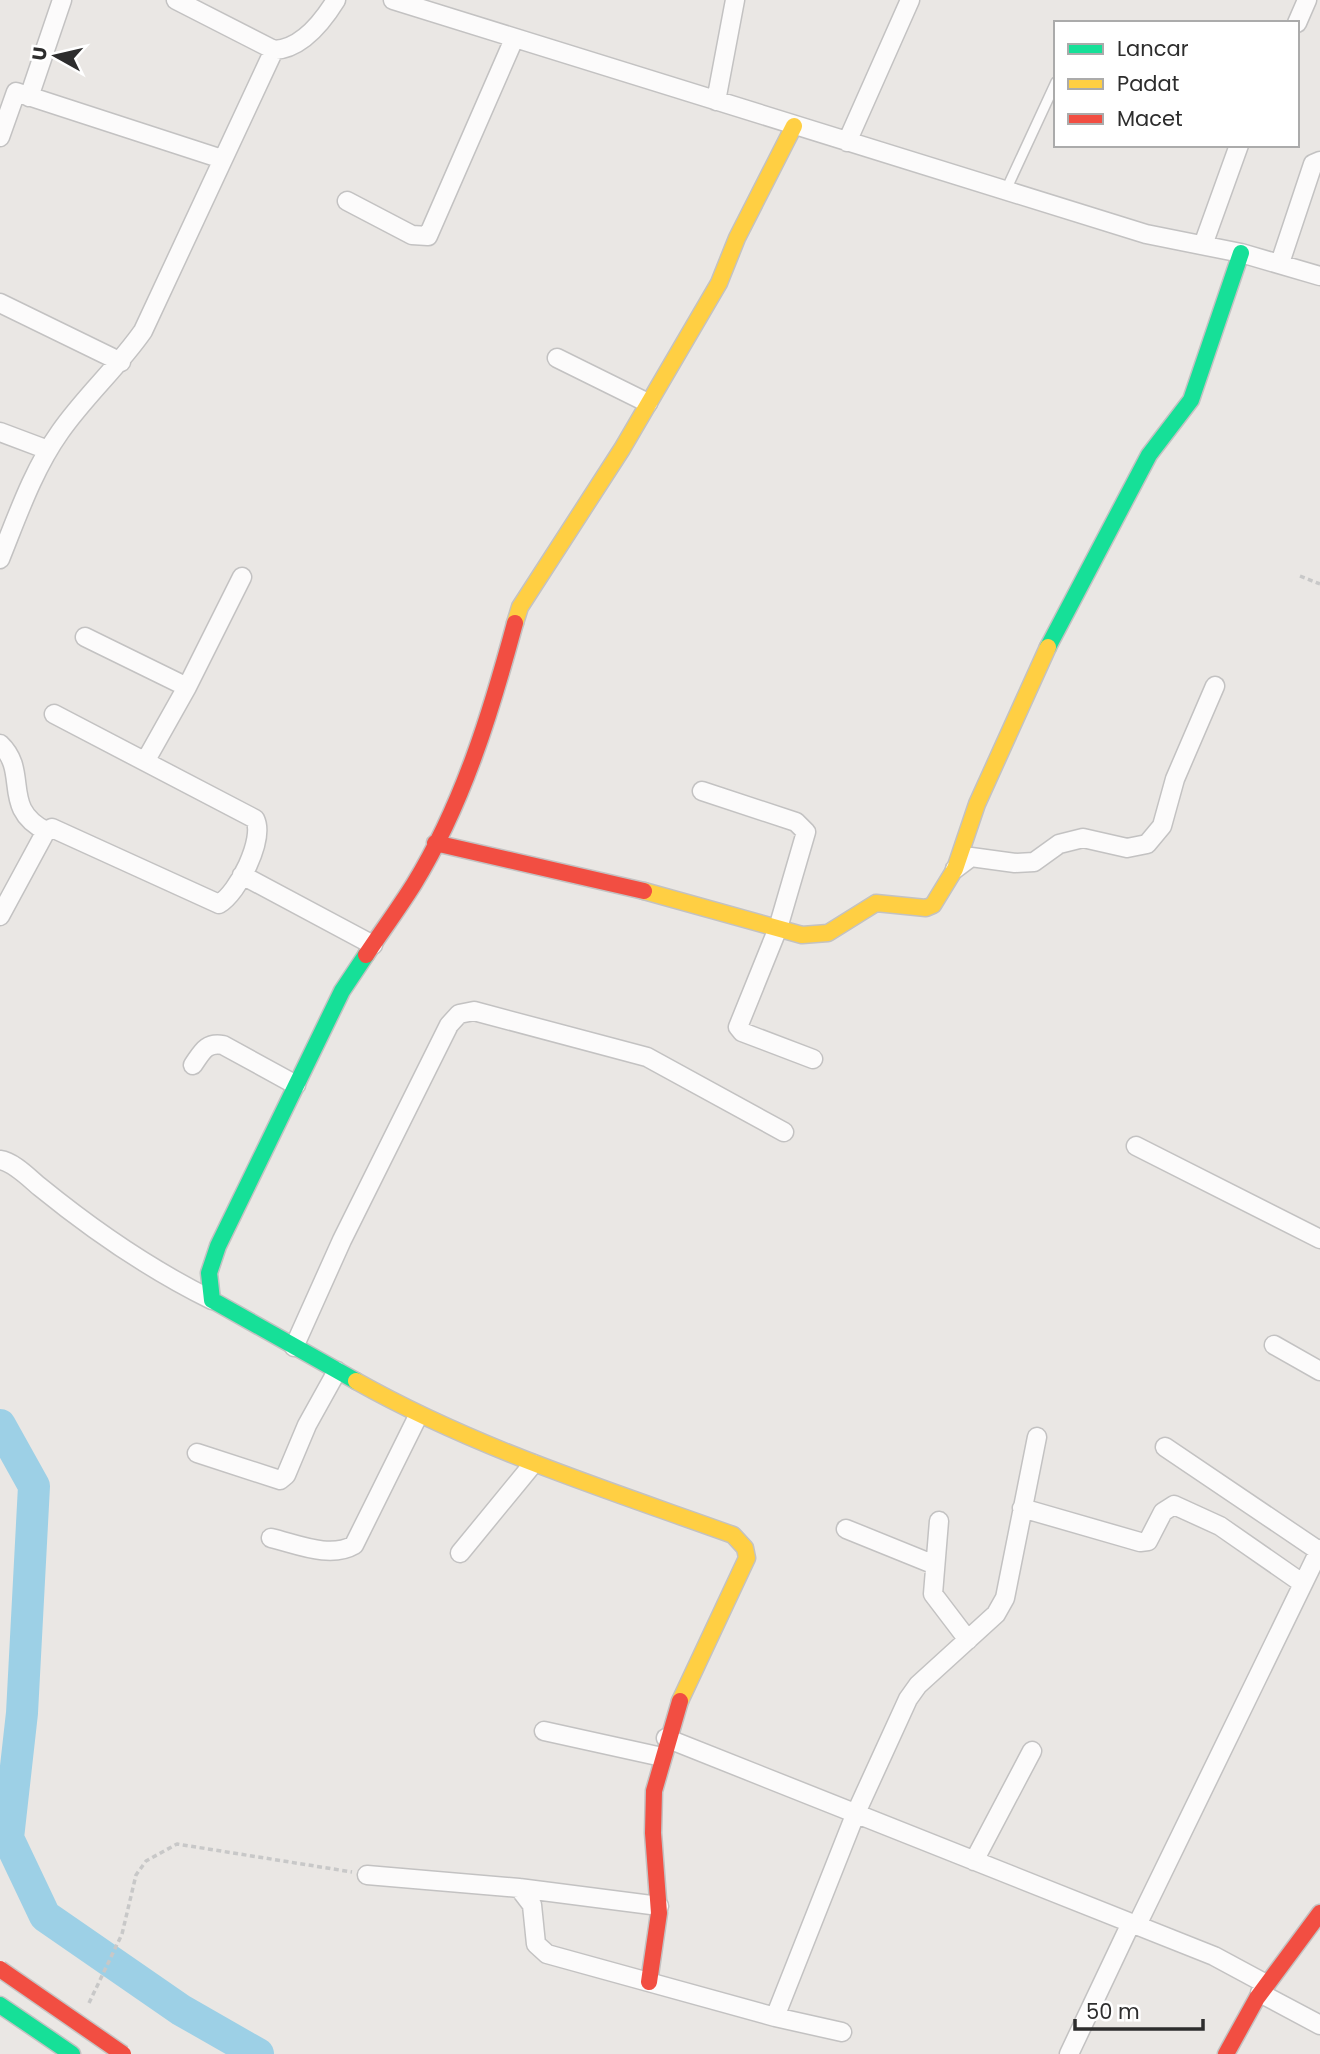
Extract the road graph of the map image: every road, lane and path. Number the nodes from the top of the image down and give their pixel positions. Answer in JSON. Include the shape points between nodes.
{"nodes":[{"id":1,"x":62,"y":0,"type":"edge"},
{"id":2,"x":176,"y":0,"type":"edge"},
{"id":3,"x":336,"y":0,"type":"edge"},
{"id":4,"x":393,"y":0,"type":"edge"},
{"id":5,"x":735,"y":0,"type":"edge"},
{"id":6,"x":910,"y":0,"type":"edge"},
{"id":7,"x":1307,"y":0,"type":"edge"},
{"id":8,"x":1298,"y":21,"type":"edge"},
{"id":9,"x":514,"y":39,"type":"junction"},
{"id":10,"x":274,"y":50,"type":"junction"},
{"id":11,"x":1054,"y":86,"type":"edge"},
{"id":12,"x":29,"y":97,"type":"junction"},
{"id":13,"x":716,"y":101,"type":"junction"},
{"id":14,"x":794,"y":126,"type":"junction"},
{"id":15,"x":0,"y":137,"type":"edge"},
{"id":16,"x":847,"y":142,"type":"junction"},
{"id":17,"x":1238,"y":147,"type":"edge"},
{"id":18,"x":222,"y":159,"type":"junction"},
{"id":19,"x":1320,"y":161,"type":"edge"},
{"id":20,"x":1006,"y":190,"type":"junction"},
{"id":21,"x":347,"y":201,"type":"dead end"},
{"id":22,"x":1203,"y":245,"type":"junction"},
{"id":23,"x":1241,"y":253,"type":"junction"},
{"id":24,"x":1280,"y":263,"type":"junction"},
{"id":25,"x":1320,"y":276,"type":"edge"},
{"id":26,"x":0,"y":303,"type":"edge"},
{"id":27,"x":557,"y":358,"type":"dead end"},
{"id":28,"x":121,"y":362,"type":"junction"},
{"id":29,"x":648,"y":403,"type":"junction"},
{"id":30,"x":0,"y":432,"type":"edge"},
{"id":31,"x":48,"y":450,"type":"junction"},
{"id":32,"x":0,"y":559,"type":"edge"},
{"id":33,"x":1300,"y":576,"type":"dead end"},
{"id":34,"x":242,"y":577,"type":"dead end"},
{"id":35,"x":1320,"y":584,"type":"edge"},
{"id":36,"x":85,"y":637,"type":"dead end"},
{"id":37,"x":1215,"y":686,"type":"dead end"},
{"id":38,"x":187,"y":687,"type":"junction"},
{"id":39,"x":54,"y":714,"type":"dead end"},
{"id":40,"x":0,"y":744,"type":"edge"},
{"id":41,"x":146,"y":760,"type":"junction"},
{"id":42,"x":702,"y":791,"type":"dead end"},
{"id":43,"x":46,"y":831,"type":"junction"},
{"id":44,"x":435,"y":842,"type":"junction"},
{"id":45,"x":956,"y":869,"type":"junction"},
{"id":46,"x":242,"y":875,"type":"junction"},
{"id":47,"x":0,"y":916,"type":"edge"},
{"id":48,"x":778,"y":928,"type":"junction"},
{"id":49,"x":373,"y":945,"type":"junction"},
{"id":50,"x":813,"y":1059,"type":"dead end"},
{"id":51,"x":193,"y":1065,"type":"dead end"},
{"id":52,"x":296,"y":1085,"type":"junction"},
{"id":53,"x":784,"y":1132,"type":"dead end"},
{"id":54,"x":1136,"y":1146,"type":"dead end"},
{"id":55,"x":0,"y":1160,"type":"edge"},
{"id":56,"x":1320,"y":1239,"type":"edge"},
{"id":57,"x":212,"y":1300,"type":"junction"},
{"id":58,"x":1274,"y":1345,"type":"dead end"},
{"id":59,"x":294,"y":1347,"type":"junction"},
{"id":60,"x":337,"y":1371,"type":"junction"},
{"id":61,"x":1320,"y":1371,"type":"edge"},
{"id":62,"x":418,"y":1416,"type":"junction"},
{"id":63,"x":1037,"y":1437,"type":"dead end"},
{"id":64,"x":1165,"y":1447,"type":"dead end"},
{"id":65,"x":197,"y":1453,"type":"dead end"},
{"id":66,"x":533,"y":1464,"type":"junction"},
{"id":67,"x":1022,"y":1508,"type":"junction"},
{"id":68,"x":939,"y":1521,"type":"dead end"},
{"id":69,"x":846,"y":1529,"type":"dead end"},
{"id":70,"x":271,"y":1538,"type":"dead end"},
{"id":71,"x":1319,"y":1550,"type":"edge"},
{"id":72,"x":460,"y":1553,"type":"dead end"},
{"id":73,"x":935,"y":1565,"type":"junction"},
{"id":74,"x":1302,"y":1583,"type":"junction"},
{"id":75,"x":968,"y":1640,"type":"junction"},
{"id":76,"x":544,"y":1731,"type":"dead end"},
{"id":77,"x":666,"y":1738,"type":"junction"},
{"id":78,"x":1032,"y":1751,"type":"dead end"},
{"id":79,"x":662,"y":1757,"type":"junction"},
{"id":80,"x":856,"y":1815,"type":"junction"},
{"id":81,"x":974,"y":1861,"type":"junction"},
{"id":82,"x":367,"y":1875,"type":"joint"},
{"id":83,"x":519,"y":1888,"type":"junction"},
{"id":84,"x":659,"y":1906,"type":"junction"},
{"id":85,"x":1320,"y":1913,"type":"edge"},
{"id":86,"x":1134,"y":1924,"type":"junction"},
{"id":87,"x":0,"y":1969,"type":"edge"},
{"id":88,"x":649,"y":1982,"type":"junction"},
{"id":89,"x":1263,"y":1989,"type":"junction"},
{"id":90,"x":0,"y":2005,"type":"edge"},
{"id":91,"x":87,"y":2007,"type":"dead end"},
{"id":92,"x":775,"y":2017,"type":"junction"},
{"id":93,"x":1320,"y":2025,"type":"edge"},
{"id":94,"x":842,"y":2032,"type":"dead end"},
{"id":95,"x":72,"y":2054,"type":"edge"},
{"id":96,"x":124,"y":2054,"type":"edge"},
{"id":97,"x":1069,"y":2054,"type":"edge"},
{"id":98,"x":1226,"y":2054,"type":"edge"}],
"edges":[{"from":1,"to":12,"type":"street"},
{"from":2,"to":10,"type":"street"},
{"from":3,"to":10,"type":"street","via":[[301,40]]},
{"from":4,"to":9,"type":"street"},
{"from":5,"to":13,"type":"street"},
{"from":6,"to":16,"type":"street"},
{"from":7,"to":8,"type":"street"},
{"from":9,"to":13,"type":"street"},
{"from":9,"to":21,"type":"street","via":[[428,236],[412,235]]},
{"from":10,"to":18,"type":"street"},
{"from":11,"to":20,"type":"lane"},
{"from":12,"to":15,"type":"street","via":[[16,92]]},
{"from":12,"to":18,"type":"street"},
{"from":13,"to":14,"type":"street"},
{"from":14,"to":16,"type":"street"},
{"from":14,"to":29,"type":"main road","via":[[719,282]]},
{"from":16,"to":20,"type":"street"},
{"from":17,"to":22,"type":"street"},
{"from":18,"to":28,"type":"street","via":[[143,331]]},
{"from":19,"to":24,"type":"street","via":[[1313,164]]},
{"from":20,"to":22,"type":"street","via":[[1146,234]]},
{"from":22,"to":23,"type":"street"},
{"from":23,"to":24,"type":"street"},
{"from":23,"to":45,"type":"main road","via":[[1191,400],[1149,455],[1054,633],[977,804]]},
{"from":24,"to":25,"type":"street"},
{"from":26,"to":28,"type":"street"},
{"from":27,"to":29,"type":"street"},
{"from":28,"to":31,"type":"street"},
{"from":29,"to":44,"type":"main road","via":[[520,607],[491,710]]},
{"from":30,"to":31,"type":"street"},
{"from":31,"to":32,"type":"street"},
{"from":33,"to":35,"type":"path"},
{"from":34,"to":38,"type":"street"},
{"from":36,"to":38,"type":"street"},
{"from":37,"to":45,"type":"street","via":[[1175,779],[1162,826],[1147,844],[1128,848],[1083,838],[1068,840],[1034,862],[971,857]]},
{"from":38,"to":41,"type":"street"},
{"from":39,"to":41,"type":"street"},
{"from":40,"to":43,"type":"street","via":[[8,760],[9,810],[21,823]]},
{"from":41,"to":46,"type":"street","via":[[256,819],[258,839]]},
{"from":42,"to":48,"type":"street","via":[[796,822],[806,832]]},
{"from":43,"to":46,"type":"street","via":[[52,828],[219,904]]},
{"from":43,"to":47,"type":"street"},
{"from":44,"to":48,"type":"main road","via":[[671,897]]},
{"from":44,"to":49,"type":"main road"},
{"from":45,"to":48,"type":"main road","via":[[933,905],[926,908],[876,903],[828,933],[802,934]]},
{"from":46,"to":49,"type":"street"},
{"from":48,"to":50,"type":"street","via":[[738,1027]]},
{"from":49,"to":52,"type":"main road","via":[[342,991]]},
{"from":51,"to":52,"type":"street","via":[[204,1048],[212,1043],[223,1045]]},
{"from":52,"to":57,"type":"main road","via":[[208,1269],[206,1284]]},
{"from":53,"to":59,"type":"street","via":[[648,1057],[474,1011],[459,1014],[449,1025],[342,1240]]},
{"from":54,"to":56,"type":"street"},
{"from":55,"to":57,"type":"street","via":[[157,1273]]},
{"from":57,"to":59,"type":"main road"},
{"from":58,"to":61,"type":"street"},
{"from":59,"to":60,"type":"main road"},
{"from":60,"to":62,"type":"main road"},
{"from":60,"to":65,"type":"street","via":[[280,1480]]},
{"from":62,"to":66,"type":"main road"},
{"from":62,"to":70,"type":"street","via":[[354,1545],[344,1551],[326,1551]]},
{"from":63,"to":67,"type":"street"},
{"from":64,"to":71,"type":"street"},
{"from":66,"to":72,"type":"street"},
{"from":66,"to":77,"type":"main road","via":[[733,1535],[745,1548],[747,1558]]},
{"from":67,"to":74,"type":"street","via":[[1140,1542],[1148,1541],[1163,1513],[1174,1505],[1220,1525]]},
{"from":67,"to":75,"type":"street","via":[[1005,1598],[996,1614]]},
{"from":68,"to":73,"type":"street"},
{"from":69,"to":73,"type":"street"},
{"from":71,"to":74,"type":"street"},
{"from":73,"to":75,"type":"street","via":[[935,1600]]},
{"from":74,"to":86,"type":"street"},
{"from":75,"to":80,"type":"street","via":[[908,1699]]},
{"from":76,"to":79,"type":"street"},
{"from":77,"to":79,"type":"main road"},
{"from":77,"to":80,"type":"street"},
{"from":78,"to":81,"type":"street"},
{"from":79,"to":84,"type":"main road","via":[[654,1793],[653,1833]]},
{"from":80,"to":81,"type":"street"},
{"from":80,"to":92,"type":"street"},
{"from":81,"to":86,"type":"street"},
{"from":82,"to":83,"type":"street"},
{"from":82,"to":91,"type":"path","via":[[177,1844],[146,1861],[136,1875],[122,1934]]},
{"from":83,"to":84,"type":"street"},
{"from":83,"to":88,"type":"street","via":[[532,1905],[540,1951]]},
{"from":84,"to":88,"type":"main road"},
{"from":85,"to":89,"type":"main road"},
{"from":86,"to":89,"type":"street","via":[[1214,1956]]},
{"from":86,"to":97,"type":"street"},
{"from":87,"to":96,"type":"main road","bridge":true},
{"from":88,"to":92,"type":"street"},
{"from":89,"to":93,"type":"street"},
{"from":89,"to":98,"type":"main road"},
{"from":90,"to":95,"type":"main road"},
{"from":92,"to":94,"type":"street"}]}
